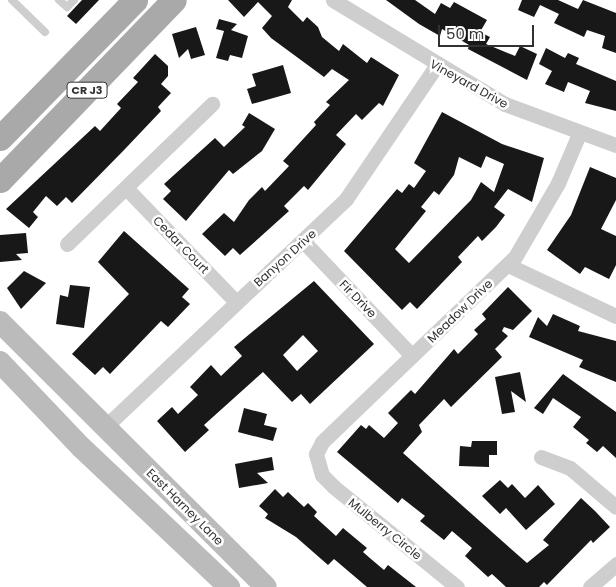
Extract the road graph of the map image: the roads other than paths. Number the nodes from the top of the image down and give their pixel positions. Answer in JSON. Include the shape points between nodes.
{"nodes":[{"id":1,"x":12,"y":0,"type":"edge"},
{"id":2,"x":59,"y":0,"type":"edge"},
{"id":3,"x":74,"y":0,"type":"edge"},
{"id":4,"x":135,"y":0,"type":"edge"},
{"id":5,"x":174,"y":0,"type":"edge"},
{"id":6,"x":333,"y":0,"type":"edge"},
{"id":7,"x":356,"y":0,"type":"edge"},
{"id":8,"x":347,"y":12,"type":"junction"},
{"id":9,"x":45,"y":32,"type":"dead end"},
{"id":10,"x":436,"y":66,"type":"junction"},
{"id":11,"x":212,"y":104,"type":"dead end"},
{"id":12,"x":6,"y":128,"type":"edge"},
{"id":13,"x":579,"y":134,"type":"junction"},
{"id":14,"x":616,"y":145,"type":"edge"},
{"id":15,"x":0,"y":180,"type":"edge"},
{"id":16,"x":126,"y":188,"type":"junction"},
{"id":17,"x":304,"y":242,"type":"junction"},
{"id":18,"x":67,"y":244,"type":"dead end"},
{"id":19,"x":508,"y":265,"type":"junction"},
{"id":20,"x":236,"y":302,"type":"junction"},
{"id":21,"x":616,"y":316,"type":"edge"},
{"id":22,"x":0,"y":322,"type":"edge"},
{"id":23,"x":412,"y":356,"type":"junction"},
{"id":24,"x":0,"y":362,"type":"edge"},
{"id":25,"x":105,"y":427,"type":"junction"},
{"id":26,"x":541,"y":457,"type":"dead end"},
{"id":27,"x":318,"y":466,"type":"joint"},
{"id":28,"x":616,"y":507,"type":"edge"},
{"id":29,"x":616,"y":564,"type":"edge"},
{"id":30,"x":229,"y":587,"type":"edge"},
{"id":31,"x":266,"y":587,"type":"edge"},
{"id":32,"x":457,"y":587,"type":"edge"},
{"id":33,"x":590,"y":587,"type":"edge"}],
"edges":[{"from":1,"to":9,"type":"lane"},
{"from":2,"to":3,"type":"lane","via":[[67,7]]},
{"from":4,"to":12,"type":"main road","number":"CR J3"},
{"from":5,"to":15,"type":"main road","number":"CR J3"},
{"from":6,"to":8,"type":"street","name":"Vineyard Drive"},
{"from":7,"to":8,"type":"street"},
{"from":8,"to":10,"type":"street","name":"Vineyard Drive"},
{"from":10,"to":13,"type":"street","name":"Vineyard Drive","via":[[505,104]]},
{"from":10,"to":17,"type":"street","name":"Banyon Drive","via":[[370,169]]},
{"from":11,"to":16,"type":"street"},
{"from":13,"to":14,"type":"street","name":"Vineyard Drive"},
{"from":13,"to":19,"type":"street","name":"Meadow Drive","via":[[535,228]]},
{"from":16,"to":18,"type":"street"},
{"from":16,"to":20,"type":"street","name":"Cedar Court"},
{"from":17,"to":20,"type":"street","name":"Banyon Drive"},
{"from":17,"to":23,"type":"street","name":"Fir Drive"},
{"from":19,"to":21,"type":"street"},
{"from":19,"to":23,"type":"street","name":"Meadow Drive"},
{"from":20,"to":25,"type":"street","name":"Banyon Drive"},
{"from":22,"to":25,"type":"main road","name":"East Harney Lane"},
{"from":23,"to":27,"type":"street","name":"Meadow Drive","via":[[322,442],[316,454]]},
{"from":24,"to":30,"type":"main road","via":[[81,446]]},
{"from":25,"to":31,"type":"main road","name":"East Harney Lane"},
{"from":26,"to":28,"type":"street","via":[[570,468]]},
{"from":27,"to":32,"type":"street","name":"Mulberry Circle","via":[[334,487]]},
{"from":29,"to":33,"type":"street"}]}
